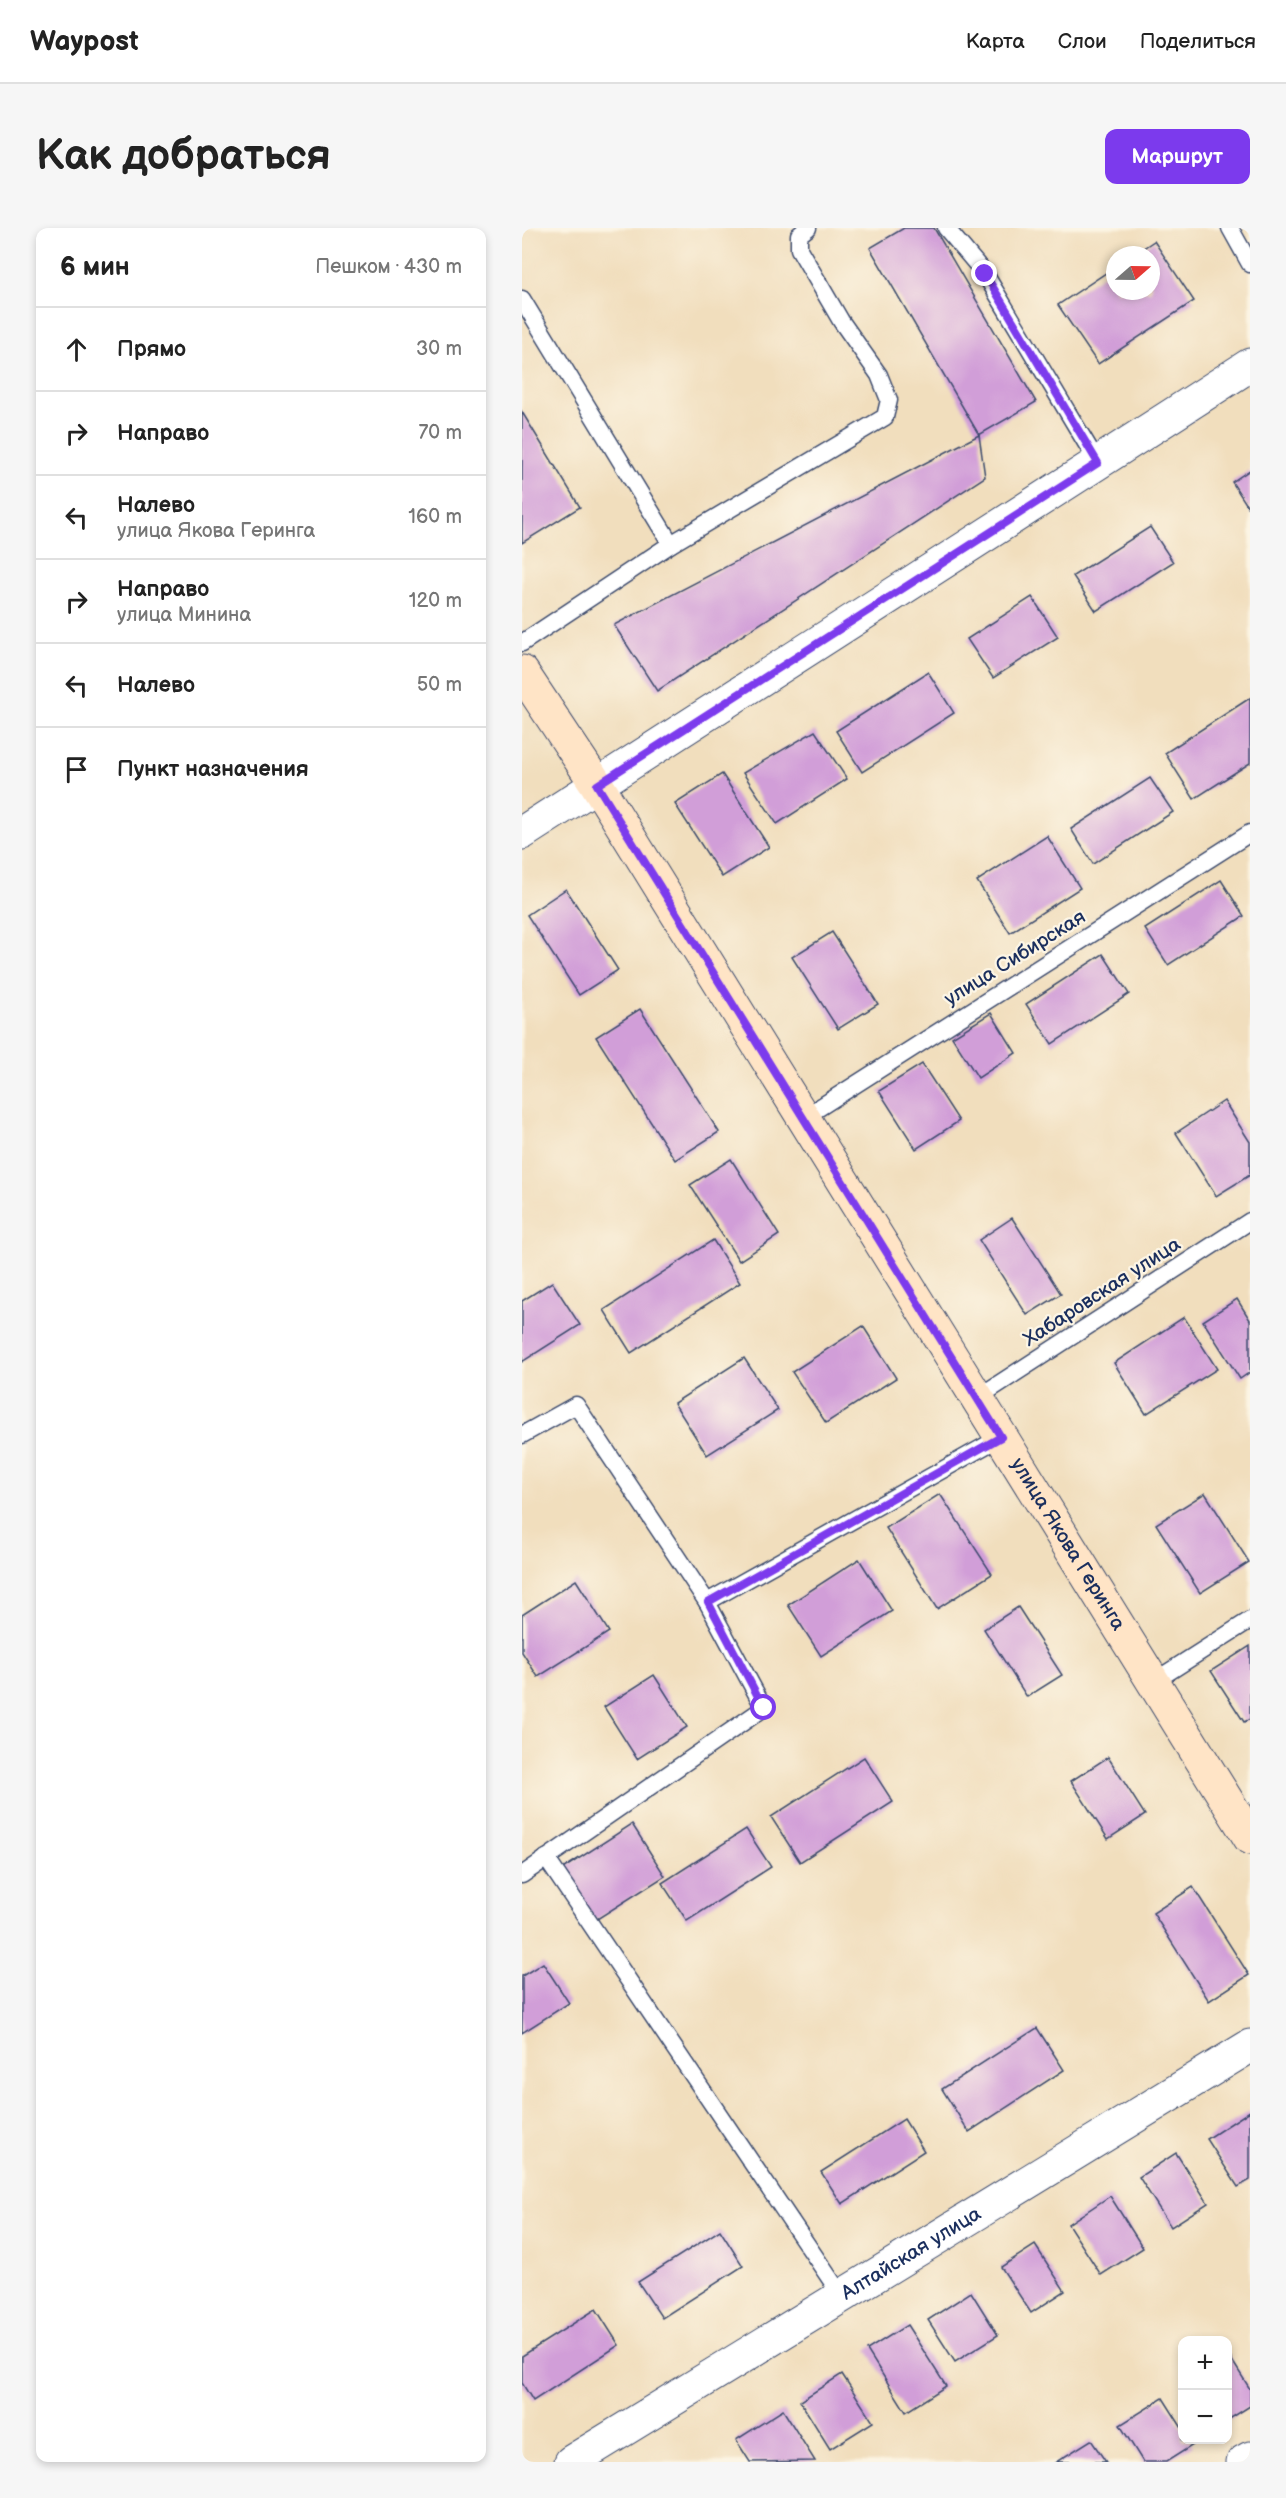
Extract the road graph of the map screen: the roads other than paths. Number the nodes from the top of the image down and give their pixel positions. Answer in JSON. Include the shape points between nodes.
{"nodes":[{"id":1,"x":808,"y":228,"type":"edge"},
{"id":2,"x":946,"y":228,"type":"edge"},
{"id":3,"x":1230,"y":228,"type":"edge"},
{"id":4,"x":1250,"y":264,"type":"edge"},
{"id":5,"x":522,"y":299,"type":"edge"},
{"id":6,"x":1250,"y":364,"type":"edge"},
{"id":7,"x":1098,"y":463,"type":"junction"},
{"id":8,"x":671,"y":544,"type":"junction"},
{"id":9,"x":522,"y":643,"type":"edge"},
{"id":10,"x":522,"y":672,"type":"edge"},
{"id":11,"x":597,"y":785,"type":"junction"},
{"id":12,"x":522,"y":833,"type":"edge"},
{"id":13,"x":1250,"y":833,"type":"edge"},
{"id":14,"x":803,"y":1118,"type":"junction"},
{"id":15,"x":1250,"y":1221,"type":"edge"},
{"id":16,"x":977,"y":1398,"type":"junction"},
{"id":17,"x":522,"y":1435,"type":"edge"},
{"id":18,"x":1001,"y":1437,"type":"junction"},
{"id":19,"x":708,"y":1602,"type":"junction"},
{"id":20,"x":1250,"y":1620,"type":"edge"},
{"id":21,"x":1153,"y":1682,"type":"junction"},
{"id":22,"x":1250,"y":1838,"type":"edge"},
{"id":23,"x":546,"y":1858,"type":"junction"},
{"id":24,"x":522,"y":1875,"type":"edge"},
{"id":25,"x":1250,"y":2046,"type":"edge"},
{"id":26,"x":841,"y":2295,"type":"junction"},
{"id":27,"x":1250,"y":2458,"type":"edge"},
{"id":28,"x":571,"y":2462,"type":"edge"},
{"id":29,"x":1243,"y":2462,"type":"edge"}],
"edges":[{"from":1,"to":8,"type":"lane","via":[[799,235],[799,249],[841,321],[879,375],[889,409],[885,417]]},
{"from":2,"to":7,"type":"lane","via":[[985,274]]},
{"from":3,"to":4,"type":"lane"},
{"from":5,"to":8,"type":"lane"},
{"from":6,"to":7,"type":"street"},
{"from":7,"to":11,"type":"street"},
{"from":8,"to":9,"type":"lane"},
{"from":10,"to":11,"type":"street","name":"улица Якова Геринга"},
{"from":11,"to":12,"type":"street"},
{"from":11,"to":14,"type":"street","name":"улица Якова Геринга"},
{"from":13,"to":14,"type":"lane","name":"улица Сибирская"},
{"from":14,"to":16,"type":"street","name":"улица Якова Геринга"},
{"from":15,"to":16,"type":"lane","name":"Хабаровская улица"},
{"from":16,"to":18,"type":"street","name":"улица Якова Геринга"},
{"from":17,"to":19,"type":"lane","via":[[576,1405]]},
{"from":18,"to":19,"type":"lane"},
{"from":18,"to":21,"type":"street","name":"улица Якова Геринга"},
{"from":19,"to":23,"type":"lane","via":[[764,1708]]},
{"from":20,"to":21,"type":"lane"},
{"from":21,"to":22,"type":"street","name":"улица Якова Геринга"},
{"from":23,"to":24,"type":"lane"},
{"from":23,"to":26,"type":"lane"},
{"from":25,"to":26,"type":"street","name":"Алтайская улица"},
{"from":26,"to":28,"type":"street","name":"Алтайская улица"},
{"from":27,"to":29,"type":"street"}]}
